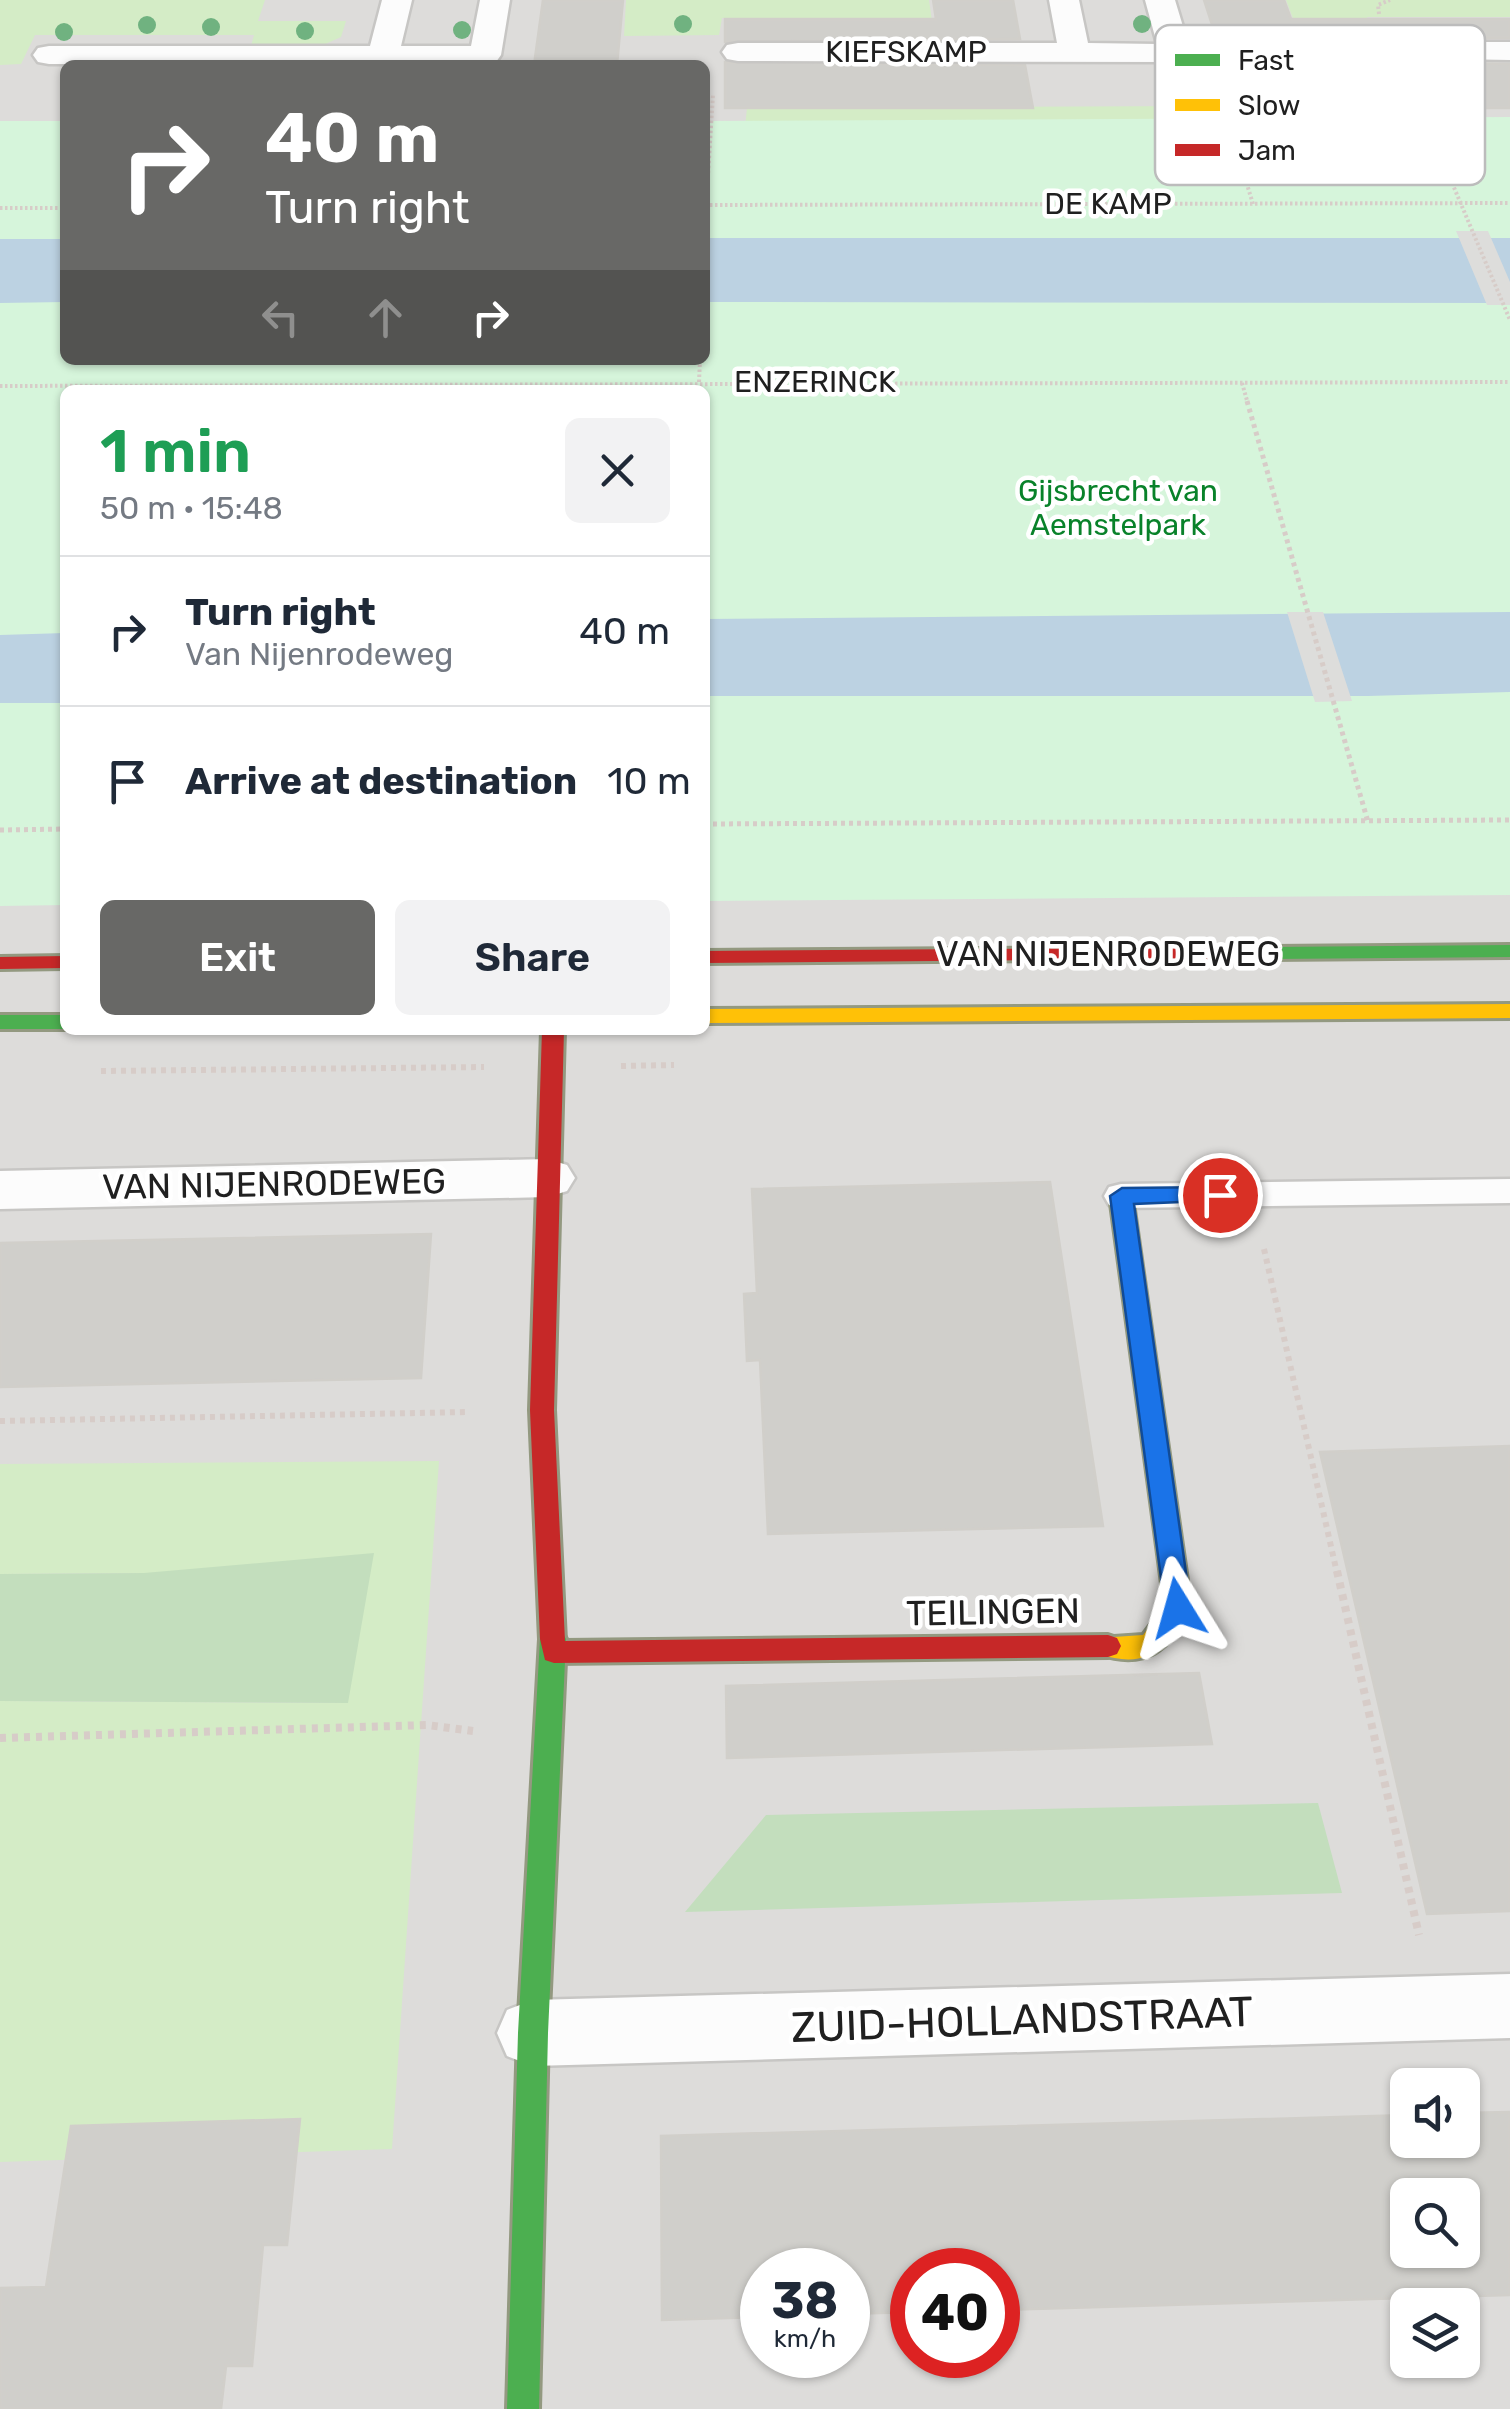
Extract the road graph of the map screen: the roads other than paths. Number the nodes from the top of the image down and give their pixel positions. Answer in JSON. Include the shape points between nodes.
{"nodes":[{"id":1,"x":397,"y":0,"type":"edge"},
{"id":2,"x":495,"y":0,"type":"edge"},
{"id":3,"x":1064,"y":0,"type":"edge"},
{"id":4,"x":1160,"y":0,"type":"edge"},
{"id":5,"x":1167,"y":25,"type":"edge"},
{"id":6,"x":738,"y":52,"type":"road end"},
{"id":7,"x":1074,"y":52,"type":"junction"},
{"id":8,"x":1155,"y":52,"type":"edge"},
{"id":9,"x":50,"y":55,"type":"dead end"},
{"id":10,"x":383,"y":55,"type":"junction"},
{"id":11,"x":1510,"y":951,"type":"edge"},
{"id":12,"x":710,"y":957,"type":"edge"},
{"id":13,"x":0,"y":962,"type":"edge"},
{"id":14,"x":60,"y":962,"type":"edge"},
{"id":15,"x":1510,"y":1012,"type":"edge"},
{"id":16,"x":710,"y":1016,"type":"edge"},
{"id":17,"x":0,"y":1022,"type":"edge"},
{"id":18,"x":60,"y":1022,"type":"edge"},
{"id":19,"x":553,"y":1035,"type":"edge"},
{"id":20,"x":548,"y":1178,"type":"junction"},
{"id":21,"x":0,"y":1190,"type":"edge"},
{"id":22,"x":1510,"y":1191,"type":"edge"},
{"id":23,"x":1122,"y":1196,"type":"joint"},
{"id":24,"x":554,"y":1652,"type":"junction"},
{"id":25,"x":1510,"y":2006,"type":"edge"},
{"id":26,"x":533,"y":2033,"type":"junction"},
{"id":27,"x":523,"y":2409,"type":"edge"}],
"edges":[{"from":1,"to":10,"type":"street"},
{"from":2,"to":10,"type":"street","via":[[485,55]]},
{"from":3,"to":7,"type":"street"},
{"from":4,"to":5,"type":"street","name":"KIEFSKAMP"},
{"from":6,"to":7,"type":"street","name":"KIEFSKAMP"},
{"from":7,"to":8,"type":"street","name":"KIEFSKAMP"},
{"from":9,"to":10,"type":"street"},
{"from":11,"to":12,"type":"street","name":"VAN NIJENRODEWEG"},
{"from":13,"to":14,"type":"street"},
{"from":15,"to":16,"type":"street","name":"VAN NIJENRODEWEG"},
{"from":17,"to":18,"type":"street"},
{"from":19,"to":20,"type":"street"},
{"from":20,"to":21,"type":"street","name":"VAN NIJENRODEWEG"},
{"from":20,"to":24,"type":"street","via":[[542,1410]]},
{"from":22,"to":23,"type":"lane"},
{"from":23,"to":24,"type":"street","name":"TEILINGEN","via":[[1178,1608],[1150,1646]]},
{"from":24,"to":26,"type":"street"},
{"from":25,"to":26,"type":"street","name":"ZUID-HOLLANDSTRAAT"},
{"from":26,"to":27,"type":"street"}]}
